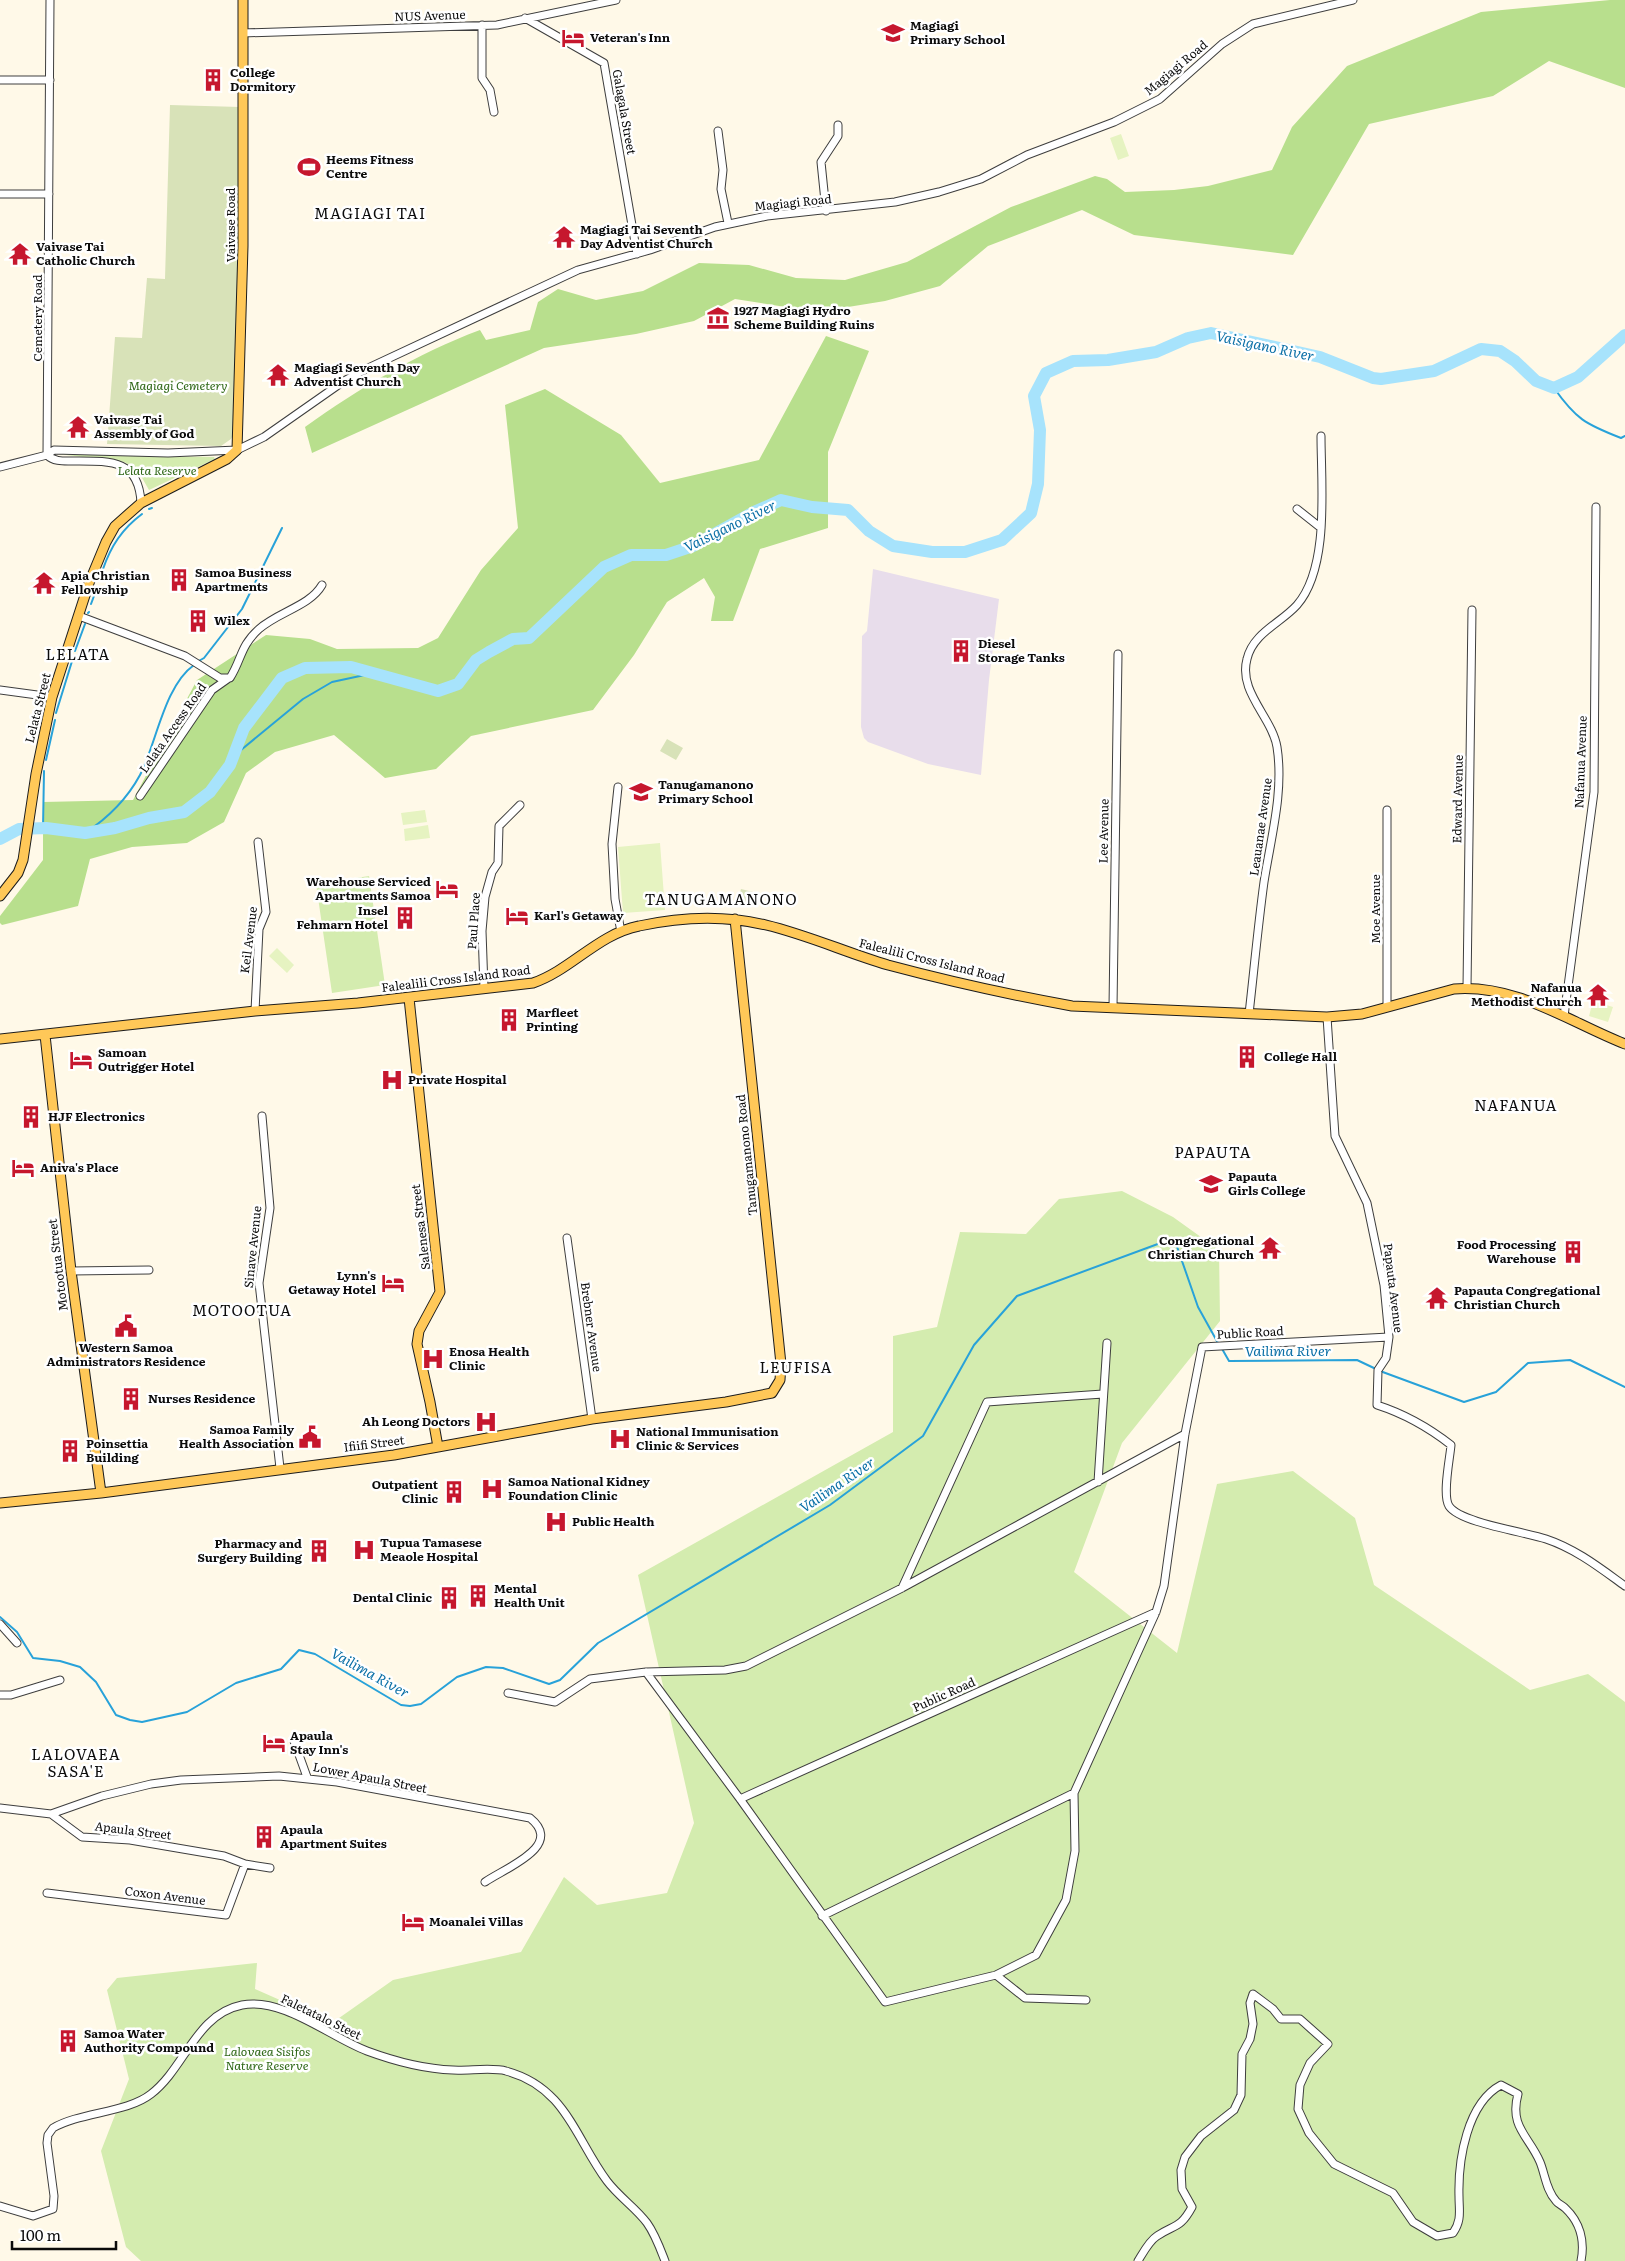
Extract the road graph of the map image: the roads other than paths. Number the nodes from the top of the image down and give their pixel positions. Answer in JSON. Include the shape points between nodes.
{"nodes":[{"id":1,"x":50,"y":0,"type":"edge"},
{"id":2,"x":243,"y":0,"type":"edge"},
{"id":3,"x":616,"y":0,"type":"edge"},
{"id":4,"x":1353,"y":0,"type":"edge"},
{"id":5,"x":525,"y":18,"type":"junction"},
{"id":6,"x":482,"y":25,"type":"junction"},
{"id":7,"x":243,"y":33,"type":"junction"},
{"id":8,"x":0,"y":80,"type":"edge"},
{"id":9,"x":50,"y":80,"type":"junction"},
{"id":10,"x":494,"y":112,"type":"dead end"},
{"id":11,"x":838,"y":125,"type":"dead end"},
{"id":12,"x":718,"y":131,"type":"dead end"},
{"id":13,"x":0,"y":194,"type":"edge"},
{"id":14,"x":49,"y":194,"type":"junction"},
{"id":15,"x":826,"y":211,"type":"junction"},
{"id":16,"x":728,"y":223,"type":"junction"},
{"id":17,"x":637,"y":254,"type":"junction"},
{"id":18,"x":1321,"y":436,"type":"dead end"},
{"id":19,"x":238,"y":450,"type":"junction"},
{"id":20,"x":47,"y":455,"type":"junction"},
{"id":21,"x":0,"y":467,"type":"edge"},
{"id":22,"x":141,"y":503,"type":"junction"},
{"id":23,"x":1596,"y":507,"type":"dead end"},
{"id":24,"x":1297,"y":509,"type":"dead end"},
{"id":25,"x":1321,"y":528,"type":"junction"},
{"id":26,"x":322,"y":585,"type":"dead end"},
{"id":27,"x":1472,"y":610,"type":"dead end"},
{"id":28,"x":79,"y":616,"type":"junction"},
{"id":29,"x":1118,"y":654,"type":"dead end"},
{"id":30,"x":230,"y":678,"type":"junction"},
{"id":31,"x":0,"y":690,"type":"edge"},
{"id":32,"x":52,"y":697,"type":"junction"},
{"id":33,"x":618,"y":788,"type":"dead end"},
{"id":34,"x":140,"y":796,"type":"dead end"},
{"id":35,"x":520,"y":805,"type":"dead end"},
{"id":36,"x":1387,"y":810,"type":"dead end"},
{"id":37,"x":258,"y":842,"type":"dead end"},
{"id":38,"x":0,"y":896,"type":"edge"},
{"id":39,"x":735,"y":920,"type":"junction"},
{"id":40,"x":621,"y":932,"type":"junction"},
{"id":41,"x":484,"y":988,"type":"junction"},
{"id":42,"x":1467,"y":988,"type":"junction"},
{"id":43,"x":409,"y":998,"type":"junction"},
{"id":44,"x":1387,"y":1007,"type":"junction"},
{"id":45,"x":1113,"y":1008,"type":"junction"},
{"id":46,"x":254,"y":1011,"type":"junction"},
{"id":47,"x":1249,"y":1014,"type":"junction"},
{"id":48,"x":1328,"y":1016,"type":"junction"},
{"id":49,"x":1564,"y":1016,"type":"junction"},
{"id":50,"x":45,"y":1035,"type":"junction"},
{"id":51,"x":0,"y":1039,"type":"edge"},
{"id":52,"x":1625,"y":1044,"type":"edge"},
{"id":53,"x":262,"y":1116,"type":"dead end"},
{"id":54,"x":567,"y":1238,"type":"dead end"},
{"id":55,"x":149,"y":1270,"type":"dead end"},
{"id":56,"x":71,"y":1271,"type":"junction"},
{"id":57,"x":1389,"y":1337,"type":"junction"},
{"id":58,"x":1107,"y":1343,"type":"dead end"},
{"id":59,"x":777,"y":1387,"type":"joint"},
{"id":60,"x":1103,"y":1394,"type":"junction"},
{"id":61,"x":592,"y":1419,"type":"junction"},
{"id":62,"x":1185,"y":1434,"type":"junction"},
{"id":63,"x":438,"y":1447,"type":"junction"},
{"id":64,"x":280,"y":1468,"type":"junction"},
{"id":65,"x":1098,"y":1482,"type":"junction"},
{"id":66,"x":101,"y":1493,"type":"junction"},
{"id":67,"x":0,"y":1502,"type":"edge"},
{"id":68,"x":1625,"y":1586,"type":"edge"},
{"id":69,"x":902,"y":1588,"type":"junction"},
{"id":70,"x":1156,"y":1612,"type":"junction"},
{"id":71,"x":0,"y":1624,"type":"edge"},
{"id":72,"x":17,"y":1643,"type":"dead end"},
{"id":73,"x":646,"y":1672,"type":"junction"},
{"id":74,"x":60,"y":1680,"type":"dead end"},
{"id":75,"x":508,"y":1693,"type":"dead end"},
{"id":76,"x":0,"y":1694,"type":"edge"},
{"id":77,"x":294,"y":1741,"type":"dead end"},
{"id":78,"x":307,"y":1777,"type":"junction"},
{"id":79,"x":1074,"y":1793,"type":"junction"},
{"id":80,"x":740,"y":1799,"type":"junction"},
{"id":81,"x":0,"y":1808,"type":"edge"},
{"id":82,"x":50,"y":1814,"type":"junction"},
{"id":83,"x":245,"y":1864,"type":"junction"},
{"id":84,"x":270,"y":1868,"type":"dead end"},
{"id":85,"x":485,"y":1882,"type":"dead end"},
{"id":86,"x":46,"y":1893,"type":"dead end"},
{"id":87,"x":822,"y":1916,"type":"junction"},
{"id":88,"x":996,"y":1976,"type":"junction"},
{"id":89,"x":1086,"y":2000,"type":"dead end"},
{"id":90,"x":0,"y":2206,"type":"edge"},
{"id":91,"x":665,"y":2261,"type":"edge"},
{"id":92,"x":1138,"y":2261,"type":"edge"},
{"id":93,"x":1581,"y":2261,"type":"edge"}],
"edges":[{"from":1,"to":9,"type":"street","name":"Cemetery Road"},
{"from":2,"to":7,"type":"main road","name":"Vaivase Road"},
{"from":3,"to":5,"type":"street","name":"NUS Avenue"},
{"from":4,"to":15,"type":"street","name":"Magiagi Road","via":[[1253,24],[1222,44],[1160,99],[1114,122],[1028,155],[981,179],[895,202]]},
{"from":5,"to":6,"type":"street","name":"NUS Avenue"},
{"from":5,"to":17,"type":"street","name":"Galagala Street","via":[[604,63]]},
{"from":6,"to":7,"type":"street","name":"NUS Avenue"},
{"from":6,"to":10,"type":"street","via":[[482,78],[490,90]]},
{"from":7,"to":19,"type":"main road","name":"Vaivase Road","via":[[244,246]]},
{"from":8,"to":9,"type":"street"},
{"from":9,"to":14,"type":"street","name":"Cemetery Road"},
{"from":11,"to":15,"type":"street","via":[[838,136],[821,162]]},
{"from":12,"to":16,"type":"street","via":[[723,170],[721,189]]},
{"from":13,"to":14,"type":"street"},
{"from":14,"to":20,"type":"street","name":"Cemetery Road"},
{"from":15,"to":16,"type":"street","name":"Magiagi Road"},
{"from":16,"to":17,"type":"street","name":"Magiagi Road"},
{"from":17,"to":19,"type":"street","name":"Magiagi Road","via":[[562,276],[388,358],[344,381],[283,425]]},
{"from":18,"to":25,"type":"street","name":"Leauanae Avenue"},
{"from":19,"to":20,"type":"street","via":[[168,453],[54,450]]},
{"from":19,"to":22,"type":"main road","name":"Lelata Street","via":[[227,459]]},
{"from":20,"to":21,"type":"street"},
{"from":20,"to":22,"type":"street","via":[[56,460],[94,461],[127,469],[138,481]]},
{"from":22,"to":28,"type":"main road","name":"Lelata Street","via":[[115,526],[106,542]]},
{"from":23,"to":49,"type":"street","name":"Nafanua Avenue","via":[[1594,792]]},
{"from":24,"to":25,"type":"street"},
{"from":25,"to":47,"type":"street","name":"Leauanae Avenue","via":[[1314,577],[1298,604],[1256,641],[1247,659],[1249,688],[1276,742],[1280,764]]},
{"from":26,"to":30,"type":"street","name":"Lelata Access Road","via":[[316,596],[280,614],[245,643]]},
{"from":27,"to":42,"type":"street","name":"Edward Avenue"},
{"from":28,"to":30,"type":"street","name":"Lelata Access Road","via":[[185,656],[220,678]]},
{"from":28,"to":32,"type":"main road","name":"Lelata Street"},
{"from":29,"to":45,"type":"street","name":"Lee Avenue"},
{"from":30,"to":34,"type":"street","name":"Lelata Access Road","via":[[212,690]]},
{"from":31,"to":32,"type":"street"},
{"from":32,"to":38,"type":"main road","name":"Lelata Street","via":[[25,848],[18,873]]},
{"from":33,"to":40,"type":"street","via":[[612,844],[615,899]]},
{"from":35,"to":41,"type":"street","name":"Paul Place","via":[[499,826],[498,863],[485,897],[482,931]]},
{"from":36,"to":44,"type":"street","name":"Moe Avenue"},
{"from":37,"to":46,"type":"street","name":"Keil Avenue","via":[[266,912],[259,928]]},
{"from":39,"to":40,"type":"main road","name":"Falealili Cross Island Road","via":[[691,919],[638,926]]},
{"from":39,"to":45,"type":"main road","name":"Falealili Cross Island Road","via":[[766,925],[889,965],[977,986],[1072,1006]]},
{"from":39,"to":59,"type":"main road","name":"Tanugamanono Road","via":[[782,1364]]},
{"from":40,"to":41,"type":"main road","name":"Falealili Cross Island Road","via":[[546,978]]},
{"from":41,"to":43,"type":"main road","name":"Falealili Cross Island Road"},
{"from":42,"to":44,"type":"main road","name":"Falealili Cross Island Road"},
{"from":42,"to":49,"type":"main road","name":"Falealili Cross Island Road","via":[[1527,1000]]},
{"from":43,"to":46,"type":"main road","name":"Falealili Cross Island Road"},
{"from":43,"to":63,"type":"main road","name":"Salenesa Street","via":[[440,1292],[419,1331],[417,1344]]},
{"from":44,"to":48,"type":"main road","name":"Falealili Cross Island Road","via":[[1362,1014]]},
{"from":45,"to":47,"type":"main road","name":"Falealili Cross Island Road"},
{"from":46,"to":50,"type":"main road","name":"Falealili Cross Island Road"},
{"from":47,"to":48,"type":"main road","name":"Falealili Cross Island Road"},
{"from":48,"to":57,"type":"street","name":"Papauta Avenue","via":[[1335,1136],[1368,1203],[1384,1285]]},
{"from":49,"to":52,"type":"main road","name":"Falealili Cross Island Road"},
{"from":50,"to":51,"type":"main road","name":"Falealili Cross Island Road"},
{"from":50,"to":56,"type":"main road","name":"Motootua Street"},
{"from":53,"to":64,"type":"street","name":"Sinave Avenue","via":[[270,1208],[259,1291]]},
{"from":54,"to":61,"type":"street","name":"Brebner Avenue"},
{"from":55,"to":56,"type":"street"},
{"from":56,"to":66,"type":"main road","name":"Motootua Street"},
{"from":57,"to":62,"type":"street","name":"Public Road","via":[[1202,1347]]},
{"from":57,"to":68,"type":"street","name":"Papauta Avenue","via":[[1386,1358],[1378,1370],[1377,1405],[1427,1426],[1451,1445],[1446,1491],[1448,1505],[1457,1514],[1547,1539],[1587,1558]]},
{"from":58,"to":60,"type":"street"},
{"from":59,"to":61,"type":"main road","name":"Ifiifi Street","via":[[762,1396]]},
{"from":60,"to":65,"type":"street"},
{"from":60,"to":69,"type":"street","via":[[987,1402]]},
{"from":61,"to":63,"type":"main road","name":"Ifiifi Street"},
{"from":62,"to":65,"type":"street"},
{"from":62,"to":70,"type":"street","name":"Public Road","via":[[1164,1586]]},
{"from":63,"to":64,"type":"main road","name":"Ifiifi Street"},
{"from":64,"to":66,"type":"main road","name":"Ifiifi Street"},
{"from":65,"to":69,"type":"street"},
{"from":66,"to":67,"type":"main road","name":"Ifiifi Street"},
{"from":69,"to":73,"type":"street","via":[[746,1666],[725,1670]]},
{"from":70,"to":79,"type":"street","name":"Public Road"},
{"from":70,"to":80,"type":"street","name":"Public Road"},
{"from":71,"to":72,"type":"street"},
{"from":73,"to":75,"type":"street","via":[[590,1679],[555,1702]]},
{"from":73,"to":80,"type":"street","name":"Public Road"},
{"from":74,"to":76,"type":"street","via":[[12,1695]]},
{"from":77,"to":78,"type":"street"},
{"from":78,"to":82,"type":"street","name":"Lower Apaula Street","via":[[158,1783],[102,1796]]},
{"from":78,"to":85,"type":"street","name":"Lower Apaula Street","via":[[530,1818],[538,1824],[541,1840],[535,1851]]},
{"from":79,"to":87,"type":"street"},
{"from":79,"to":88,"type":"street","name":"Public Road","via":[[1075,1851],[1066,1900],[1036,1955]]},
{"from":80,"to":87,"type":"street","name":"Public Road"},
{"from":81,"to":82,"type":"street","name":"Apaula Street"},
{"from":82,"to":83,"type":"street","name":"Apaula Street","via":[[82,1837],[130,1840],[224,1856]]},
{"from":83,"to":84,"type":"street","name":"Apaula Street"},
{"from":83,"to":86,"type":"street","name":"Coxon Avenue","via":[[226,1915]]},
{"from":87,"to":88,"type":"street","name":"Public Road","via":[[885,2002]]},
{"from":88,"to":89,"type":"street","via":[[1025,1998]]},
{"from":90,"to":91,"type":"street","name":"Faletatalo Steet","via":[[33,2216],[53,2209],[47,2143],[53,2128],[142,2100],[158,2088],[220,2013],[244,2004],[260,2004],[289,2013],[355,2046],[407,2063],[438,2070],[504,2070],[530,2080],[549,2093],[564,2110],[605,2178],[622,2200],[646,2222]]},
{"from":92,"to":93,"type":"street","via":[[1155,2237],[1179,2226],[1192,2207],[1182,2189],[1181,2170],[1185,2157],[1200,2136],[1234,2110],[1241,2095],[1242,2054],[1253,2024],[1250,2003],[1253,1994],[1273,2009],[1281,2020],[1300,2019],[1328,2044],[1310,2063],[1300,2085],[1298,2109],[1308,2133],[1334,2164],[1393,2194],[1414,2222],[1437,2236],[1453,2233],[1458,2225],[1460,2164],[1472,2122],[1488,2092],[1501,2085],[1512,2089],[1518,2094],[1520,2132],[1537,2155],[1548,2188],[1556,2201],[1566,2208],[1583,2236]]}]}
